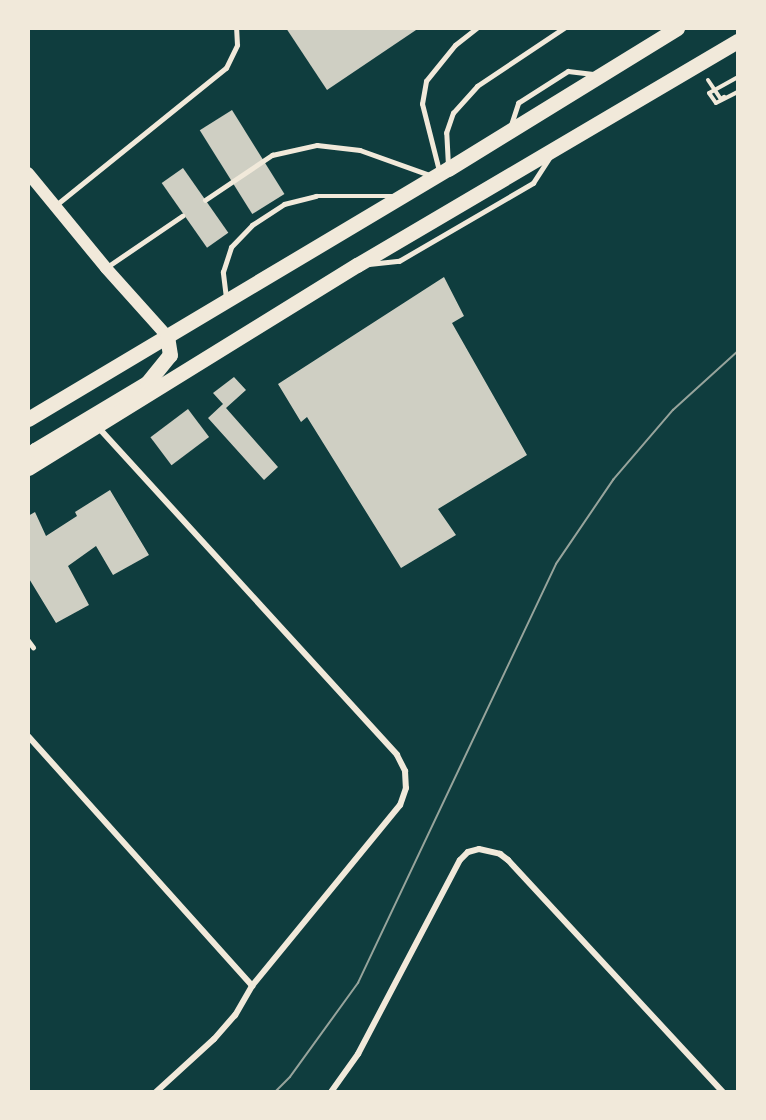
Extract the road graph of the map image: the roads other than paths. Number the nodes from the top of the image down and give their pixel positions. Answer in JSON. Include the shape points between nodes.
{"nodes":[{"id":1,"x":236,"y":28,"type":"edge"},
{"id":2,"x":477,"y":28,"type":"edge"},
{"id":3,"x":564,"y":28,"type":"edge"},
{"id":4,"x":677,"y":28,"type":"edge"},
{"id":5,"x":738,"y":41,"type":"edge"},
{"id":6,"x":28,"y":173,"type":"edge"},
{"id":7,"x":441,"y":173,"type":"junction"},
{"id":8,"x":402,"y":196,"type":"junction"},
{"id":9,"x":205,"y":200,"type":"dead end"},
{"id":10,"x":56,"y":205,"type":"junction"},
{"id":11,"x":182,"y":216,"type":"dead end"},
{"id":12,"x":106,"y":268,"type":"junction"},
{"id":13,"x":227,"y":301,"type":"junction"},
{"id":14,"x":167,"y":336,"type":"junction"},
{"id":15,"x":28,"y":419,"type":"edge"},
{"id":16,"x":97,"y":426,"type":"junction"},
{"id":17,"x":28,"y":458,"type":"edge"},
{"id":18,"x":28,"y":468,"type":"edge"},
{"id":19,"x":28,"y":640,"type":"edge"},
{"id":20,"x":33,"y":647,"type":"dead end"},
{"id":21,"x":28,"y":736,"type":"edge"},
{"id":22,"x":252,"y":986,"type":"junction"},
{"id":23,"x":156,"y":1092,"type":"edge"},
{"id":24,"x":330,"y":1092,"type":"edge"},
{"id":25,"x":723,"y":1092,"type":"edge"}],
"edges":[{"from":1,"to":10,"type":"lane","via":[[237,45],[226,68]]},
{"from":2,"to":7,"type":"lane","via":[[455,45],[426,81],[422,104]]},
{"from":3,"to":7,"type":"lane","via":[[477,86],[453,114],[446,133]]},
{"from":4,"to":7,"type":"main road"},
{"from":5,"to":16,"type":"main road","via":[[357,265]]},
{"from":6,"to":10,"type":"main road"},
{"from":7,"to":8,"type":"main road"},
{"from":7,"to":9,"type":"lane","via":[[360,150],[317,145],[272,155]]},
{"from":8,"to":13,"type":"main road"},
{"from":8,"to":13,"type":"lane","via":[[316,196],[284,204],[252,225],[231,247],[223,272]]},
{"from":10,"to":12,"type":"main road"},
{"from":11,"to":12,"type":"lane"},
{"from":12,"to":14,"type":"main road"},
{"from":13,"to":14,"type":"main road"},
{"from":14,"to":15,"type":"main road"},
{"from":14,"to":17,"type":"main road","via":[[170,355],[147,383],[35,450]]},
{"from":16,"to":18,"type":"main road"},
{"from":16,"to":22,"type":"street","via":[[397,755],[405,771],[406,788],[400,805]]},
{"from":19,"to":20,"type":"lane"},
{"from":21,"to":22,"type":"street"},
{"from":22,"to":23,"type":"street","via":[[235,1015],[214,1039]]},
{"from":24,"to":25,"type":"street","via":[[358,1054],[460,860],[479,849],[508,860]]}]}
